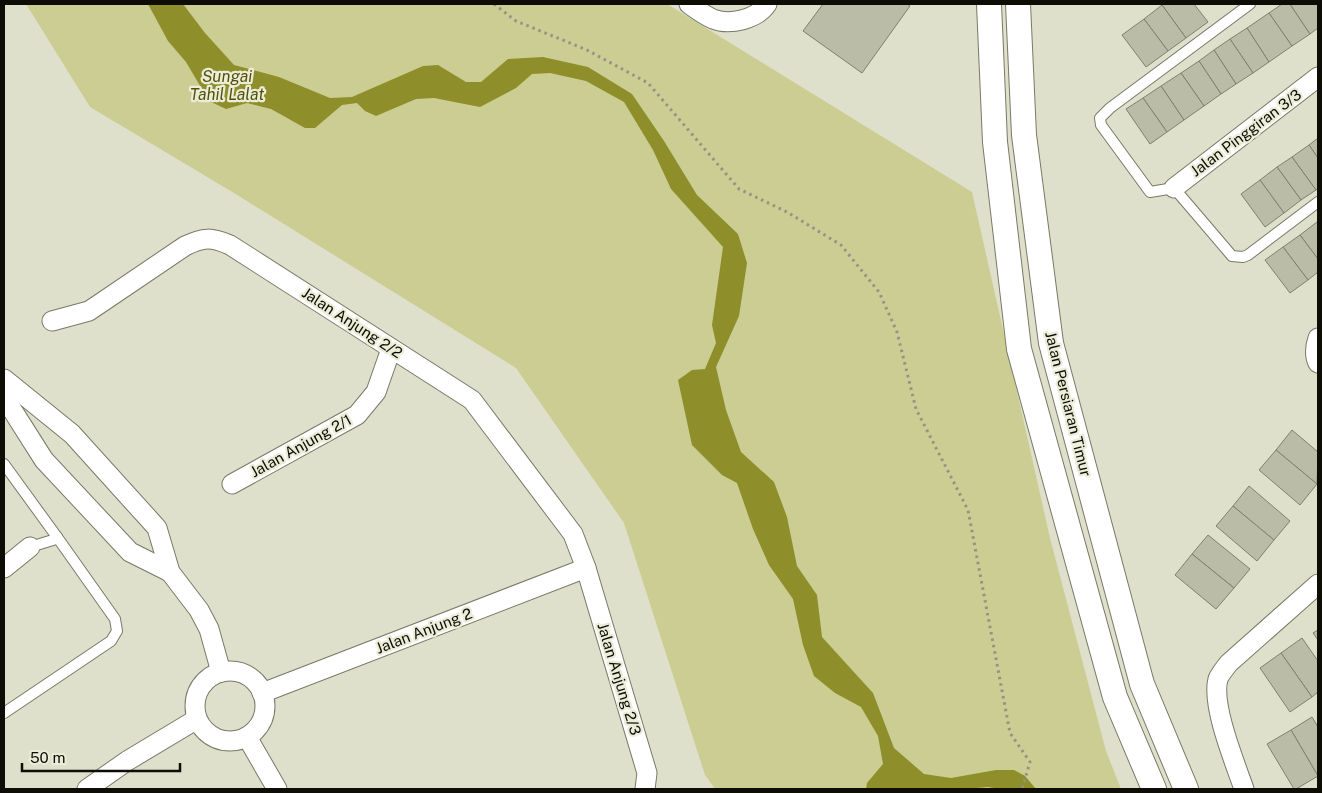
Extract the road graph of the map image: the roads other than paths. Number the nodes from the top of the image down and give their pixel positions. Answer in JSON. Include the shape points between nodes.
{"nodes":[{"id":1,"x":689,"y":4,"type":"edge"},
{"id":2,"x":767,"y":4,"type":"edge"},
{"id":3,"x":989,"y":4,"type":"edge"},
{"id":4,"x":1018,"y":4,"type":"edge"},
{"id":5,"x":1250,"y":4,"type":"edge"},
{"id":6,"x":1318,"y":78,"type":"edge"},
{"id":7,"x":1174,"y":188,"type":"junction"},
{"id":8,"x":1318,"y":202,"type":"edge"},
{"id":9,"x":52,"y":321,"type":"dead end"},
{"id":10,"x":1318,"y":338,"type":"edge"},
{"id":11,"x":392,"y":349,"type":"junction"},
{"id":12,"x":1318,"y":363,"type":"edge"},
{"id":13,"x":4,"y":379,"type":"edge"},
{"id":14,"x":4,"y":398,"type":"edge"},
{"id":15,"x":4,"y":464,"type":"edge"},
{"id":16,"x":232,"y":484,"type":"dead end"},
{"id":17,"x":57,"y":537,"type":"junction"},
{"id":18,"x":30,"y":547,"type":"joint"},
{"id":19,"x":4,"y":568,"type":"edge"},
{"id":20,"x":586,"y":568,"type":"junction"},
{"id":21,"x":170,"y":572,"type":"junction"},
{"id":22,"x":1318,"y":584,"type":"edge"},
{"id":23,"x":221,"y":672,"type":"junction"},
{"id":24,"x":262,"y":693,"type":"junction"},
{"id":25,"x":4,"y":713,"type":"edge"},
{"id":26,"x":197,"y":719,"type":"junction"},
{"id":27,"x":247,"y":737,"type":"junction"},
{"id":28,"x":87,"y":789,"type":"edge"},
{"id":29,"x":277,"y":789,"type":"edge"},
{"id":30,"x":645,"y":789,"type":"edge"},
{"id":31,"x":1154,"y":789,"type":"edge"},
{"id":32,"x":1186,"y":789,"type":"edge"},
{"id":33,"x":1244,"y":789,"type":"edge"}],
"edges":[{"from":1,"to":2,"type":"street","via":[[713,19],[725,21],[750,17],[762,11]]},
{"from":3,"to":31,"type":"street","name":"Jalan Persiaran Timur","via":[[995,142],[1019,349],[1115,697]]},
{"from":4,"to":32,"type":"street","name":"Jalan Persiaran Timur","via":[[1024,135],[1051,343],[1142,684]]},
{"from":5,"to":7,"type":"lane","via":[[1100,118],[1104,131],[1150,192]]},
{"from":6,"to":7,"type":"street","name":"Jalan Pinggiran 3/3"},
{"from":7,"to":8,"type":"lane","via":[[1228,253],[1237,258],[1248,255]]},
{"from":9,"to":11,"type":"street","name":"Jalan Anjung 2/2","via":[[89,311],[185,246],[200,239],[215,238]]},
{"from":10,"to":12,"type":"street","via":[[1315,357]]},
{"from":11,"to":16,"type":"street","name":"Jalan Anjung 2/1","via":[[376,392],[357,415]]},
{"from":11,"to":20,"type":"street","name":"Jalan Anjung 2/2","via":[[472,400],[573,534]]},
{"from":13,"to":21,"type":"street","via":[[72,434],[157,528]]},
{"from":14,"to":21,"type":"street","via":[[44,460],[130,552]]},
{"from":15,"to":17,"type":"lane"},
{"from":17,"to":18,"type":"lane"},
{"from":17,"to":25,"type":"lane","via":[[115,619],[117,631],[111,641]]},
{"from":18,"to":19,"type":"street"},
{"from":20,"to":24,"type":"street","name":"Jalan Anjung 2"},
{"from":20,"to":30,"type":"street","name":"Jalan Anjung 2/3","via":[[647,773]]},
{"from":21,"to":23,"type":"street","via":[[199,610],[209,630]]},
{"from":22,"to":33,"type":"street","via":[[1229,663],[1218,677],[1215,693],[1218,710]]},
{"from":23,"to":24,"type":"street","via":[[234,671],[246,675],[256,682]]},
{"from":23,"to":26,"type":"street","via":[[208,678],[198,690],[194,704]]},
{"from":24,"to":27,"type":"street","via":[[265,705],[263,718]]},
{"from":26,"to":27,"type":"street","via":[[205,732],[218,740]]},
{"from":26,"to":28,"type":"street"},
{"from":27,"to":29,"type":"street"}]}
